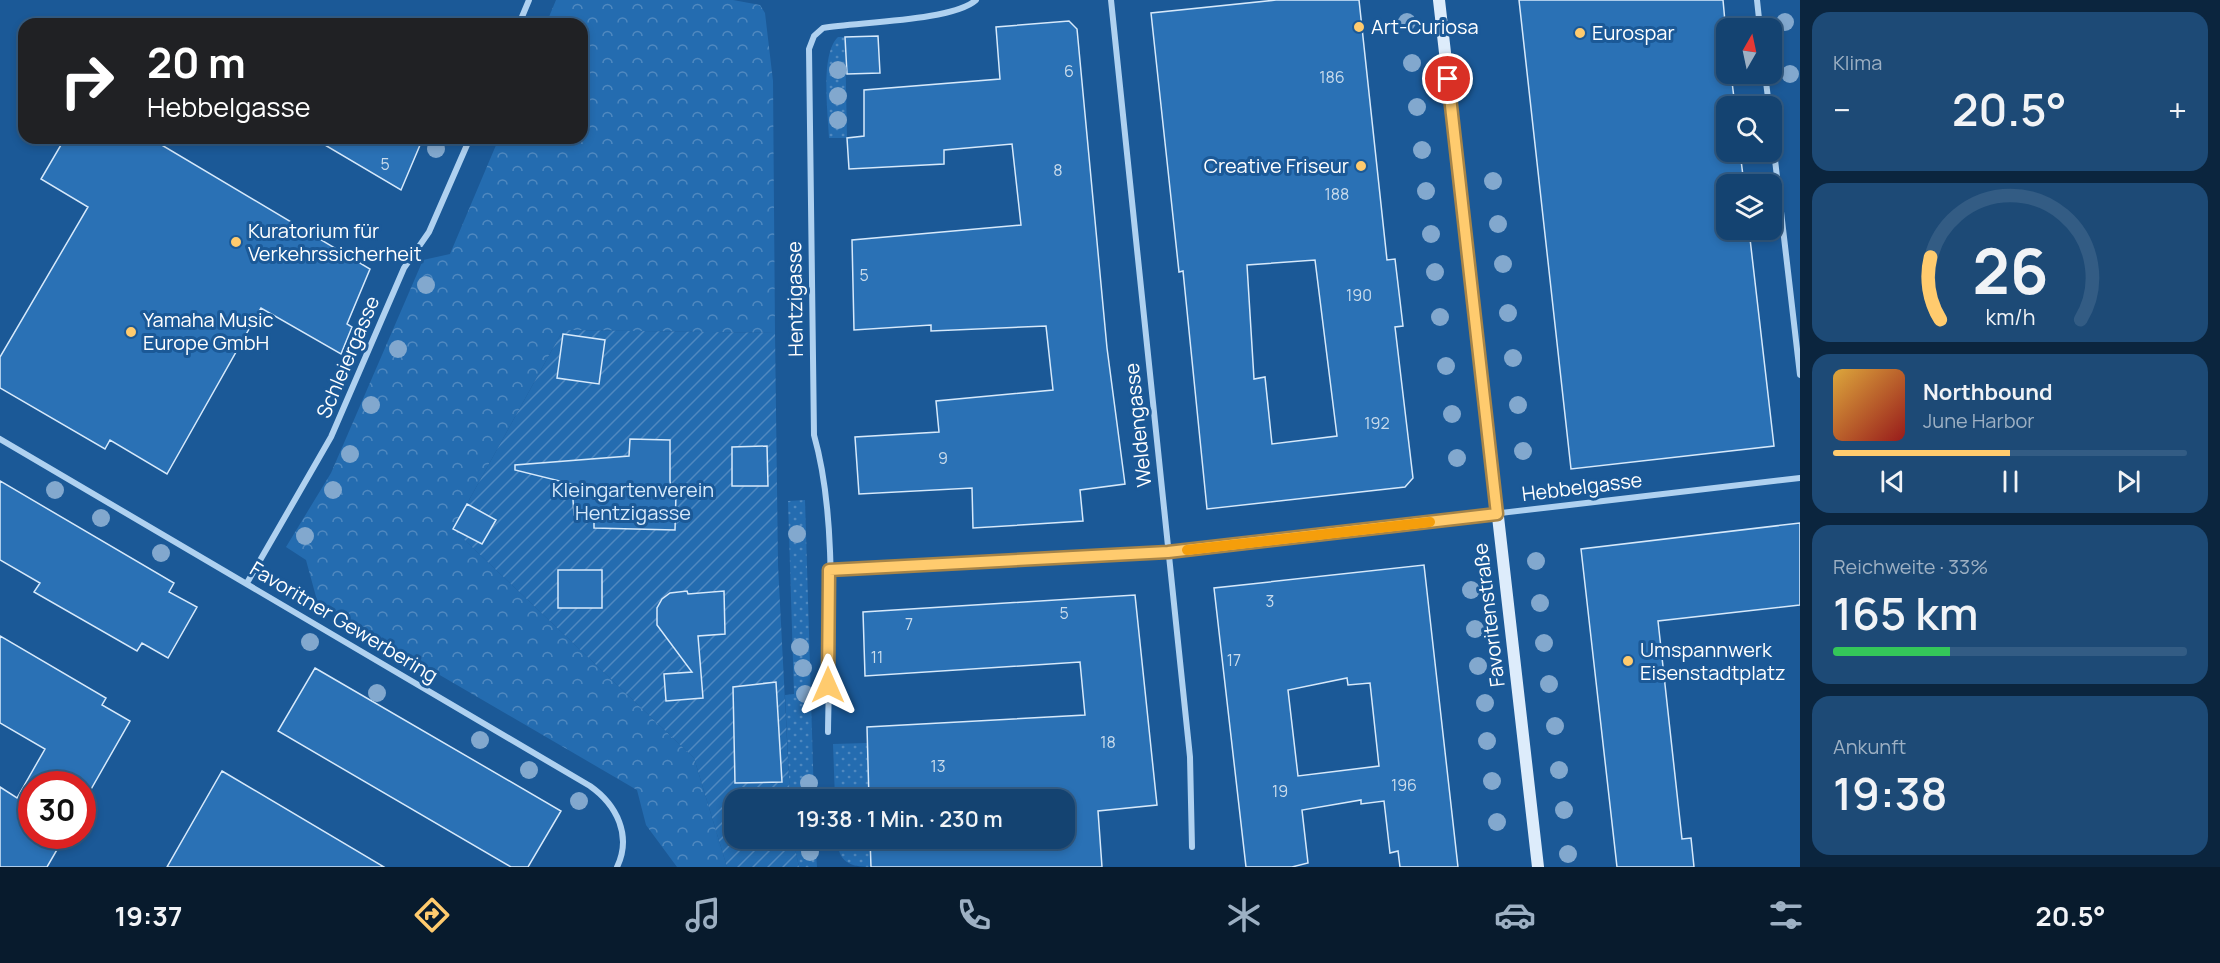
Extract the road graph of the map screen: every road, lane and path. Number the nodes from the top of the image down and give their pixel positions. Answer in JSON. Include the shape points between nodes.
{"nodes":[{"id":1,"x":529,"y":0,"type":"edge"},
{"id":2,"x":976,"y":0,"type":"edge"},
{"id":3,"x":1111,"y":0,"type":"edge"},
{"id":4,"x":1438,"y":0,"type":"edge"},
{"id":5,"x":1756,"y":0,"type":"edge"},
{"id":6,"x":522,"y":18,"type":"edge"},
{"id":7,"x":1759,"y":18,"type":"edge"},
{"id":8,"x":467,"y":144,"type":"edge"},
{"id":9,"x":1775,"y":162,"type":"edge"},
{"id":10,"x":1800,"y":375,"type":"edge"},
{"id":11,"x":0,"y":439,"type":"edge"},
{"id":12,"x":1800,"y":478,"type":"edge"},
{"id":13,"x":1497,"y":514,"type":"junction"},
{"id":14,"x":1168,"y":552,"type":"junction"},
{"id":15,"x":829,"y":570,"type":"junction"},
{"id":16,"x":247,"y":584,"type":"junction"},
{"id":17,"x":828,"y":732,"type":"dead end"},
{"id":18,"x":1192,"y":847,"type":"dead end"},
{"id":19,"x":617,"y":867,"type":"edge"},
{"id":20,"x":1538,"y":867,"type":"edge"}],
"edges":[{"from":1,"to":6,"type":"street"},
{"from":2,"to":15,"type":"street","name":"Hentzigasse","via":[[945,14],[823,28],[814,36],[809,49],[814,435],[824,468]]},
{"from":3,"to":14,"type":"street","name":"Weldengasse"},
{"from":4,"to":13,"type":"main road","name":"Favoritenstraße"},
{"from":5,"to":7,"type":"street"},
{"from":8,"to":16,"type":"street","name":"Schleiergasse","via":[[429,232],[405,268],[331,437]]},
{"from":9,"to":10,"type":"street"},
{"from":11,"to":16,"type":"street","name":"Favoritner Gewerbering"},
{"from":12,"to":13,"type":"street","name":"Hebbelgasse"},
{"from":13,"to":14,"type":"street","name":"Hebbelgasse"},
{"from":13,"to":20,"type":"main road","name":"Favoritenstraße"},
{"from":14,"to":15,"type":"street","name":"Hebbelgasse"},
{"from":14,"to":18,"type":"street","name":"Weldengasse","via":[[1190,757]]},
{"from":15,"to":17,"type":"street","name":"Hentzigasse"},
{"from":16,"to":19,"type":"street","name":"Favoritner Gewerbering","via":[[604,796],[621,823],[622,857]]}]}
